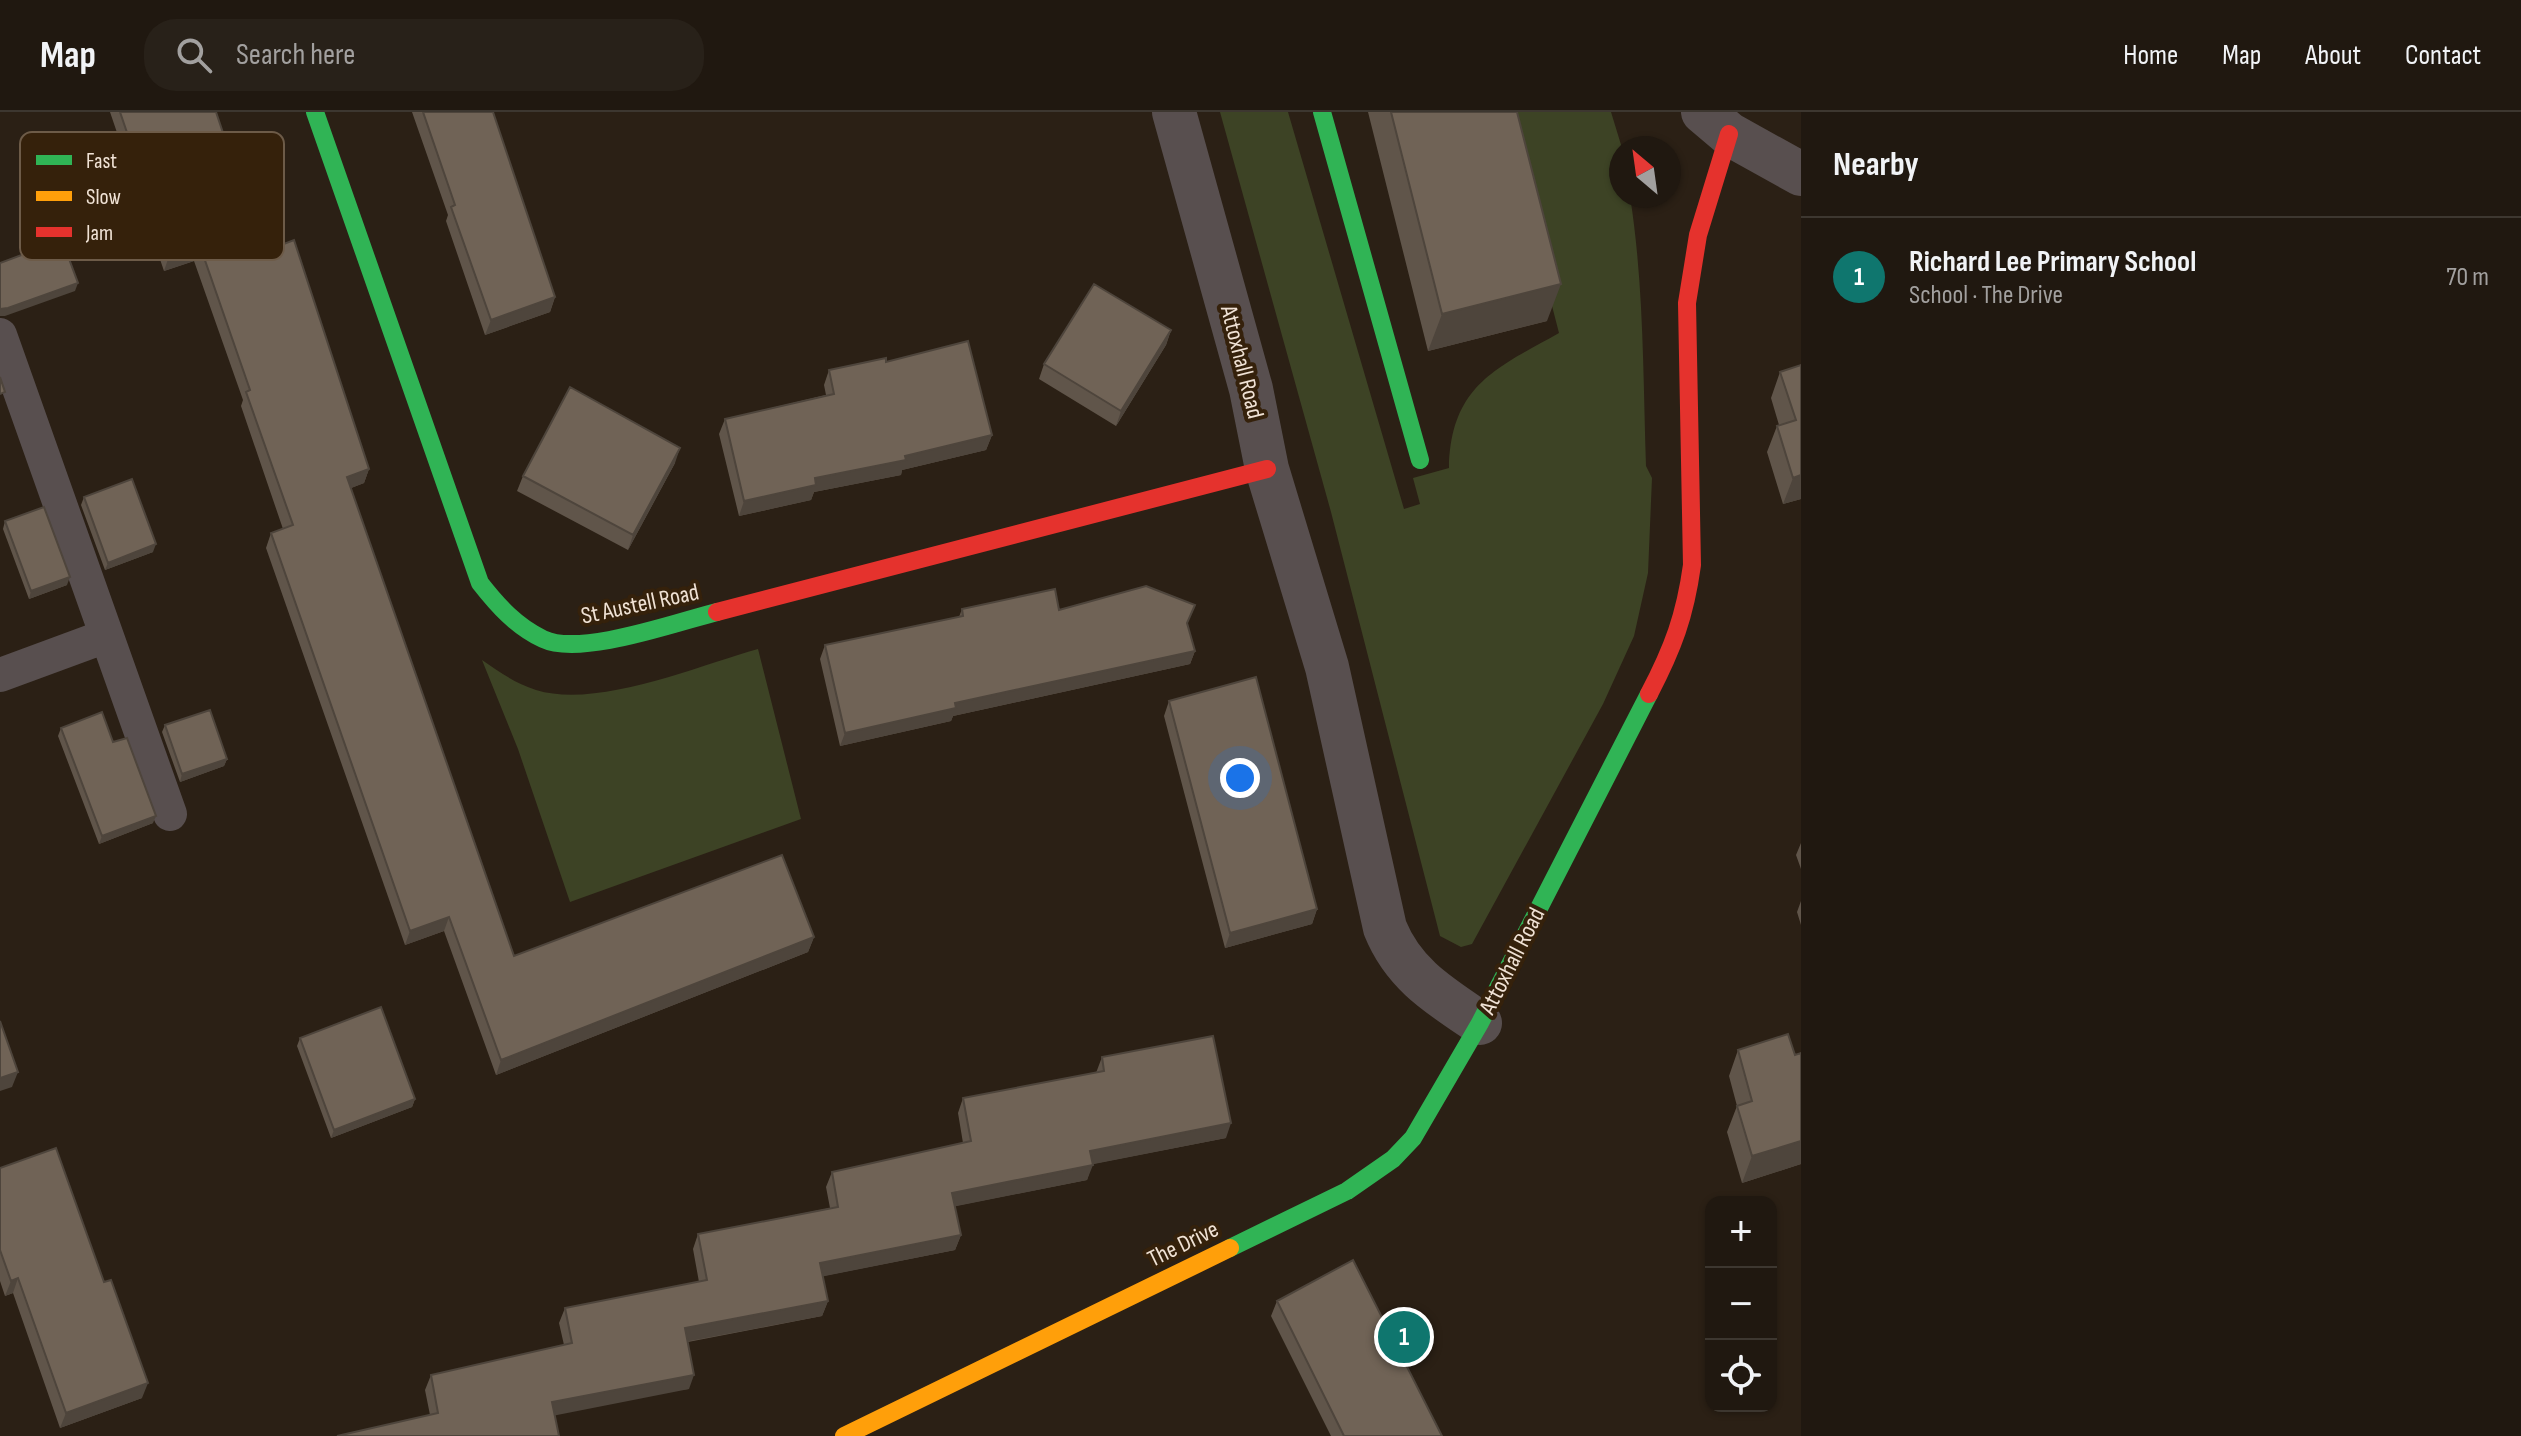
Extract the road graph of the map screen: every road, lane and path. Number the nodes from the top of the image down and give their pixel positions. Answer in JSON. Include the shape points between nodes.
{"nodes":[{"id":1,"x":315,"y":112,"type":"edge"},
{"id":2,"x":1174,"y":112,"type":"edge"},
{"id":3,"x":1322,"y":112,"type":"edge"},
{"id":4,"x":1716,"y":123,"type":"edge"},
{"id":5,"x":1801,"y":174,"type":"edge"},
{"id":6,"x":0,"y":335,"type":"edge"},
{"id":7,"x":1420,"y":460,"type":"dead end"},
{"id":8,"x":1267,"y":469,"type":"junction"},
{"id":9,"x":106,"y":636,"type":"junction"},
{"id":10,"x":0,"y":675,"type":"edge"},
{"id":11,"x":170,"y":814,"type":"dead end"},
{"id":12,"x":1480,"y":1023,"type":"junction"},
{"id":13,"x":844,"y":1436,"type":"edge"}],
"edges":[{"from":1,"to":8,"type":"street","name":"St Austell Road","via":[[480,583],[506,616],[546,641],[592,644]]},
{"from":2,"to":8,"type":"street","name":"Attoxhall Road","via":[[1251,389]]},
{"from":3,"to":7,"type":"street"},
{"from":4,"to":5,"type":"street"},
{"from":4,"to":12,"type":"street","name":"Attoxhall Road","via":[[1687,303],[1692,565],[1687,604],[1676,642]]},
{"from":6,"to":9,"type":"lane"},
{"from":8,"to":12,"type":"street","name":"Attoxhall Road","via":[[1327,667],[1385,928],[1415,977]]},
{"from":9,"to":10,"type":"lane"},
{"from":9,"to":11,"type":"lane"},
{"from":12,"to":13,"type":"street","name":"The Drive","via":[[1413,1138],[1347,1191]]}]}
